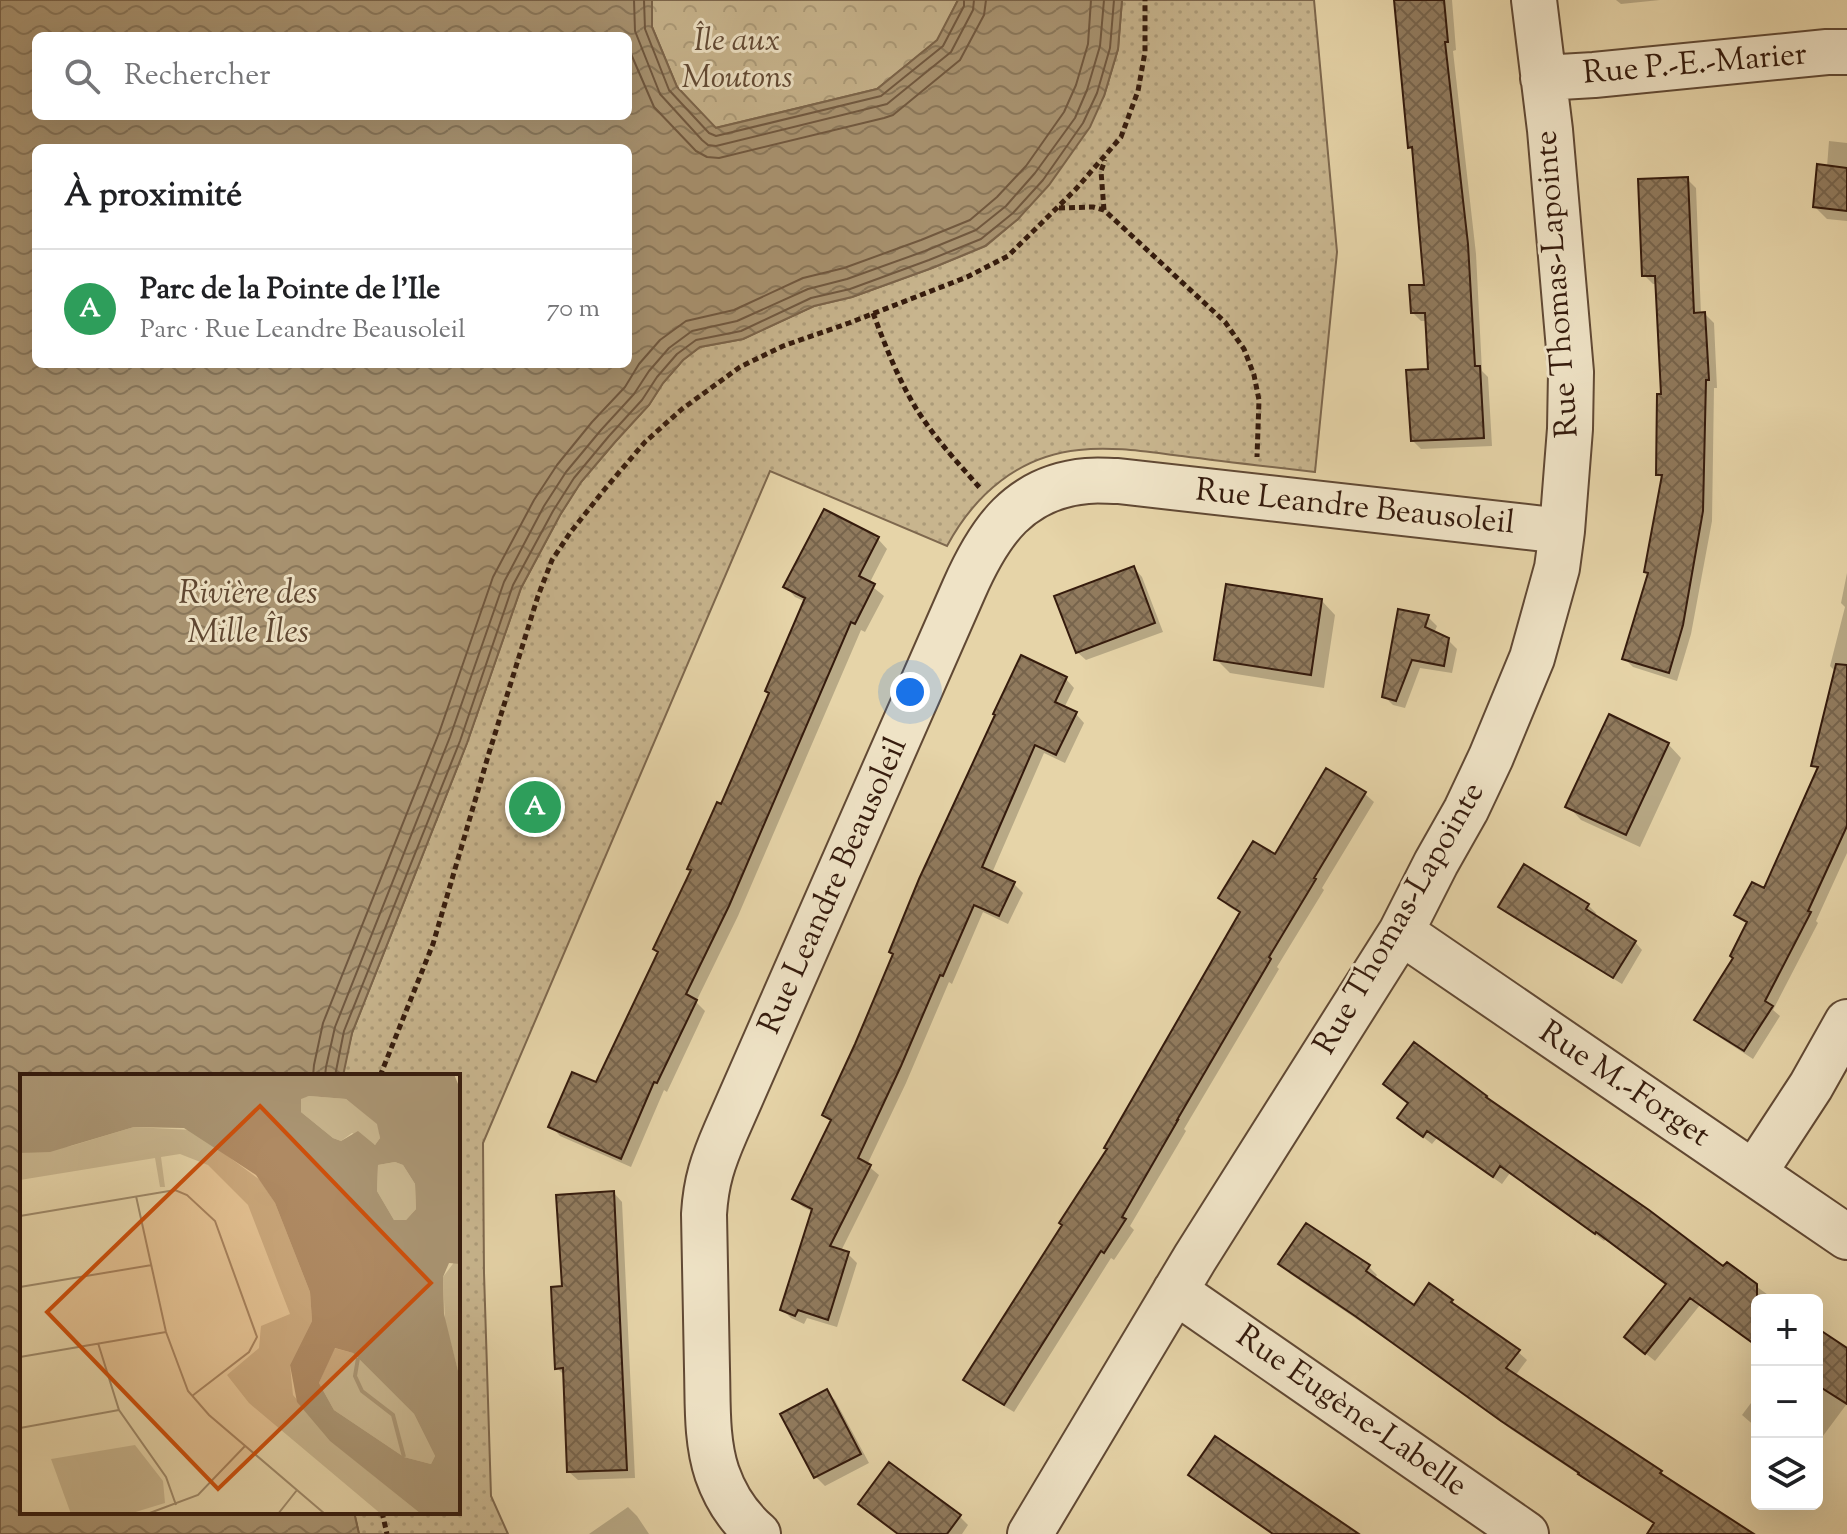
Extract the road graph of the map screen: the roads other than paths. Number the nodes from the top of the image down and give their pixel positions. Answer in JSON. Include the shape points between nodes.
{"nodes":[{"id":1,"x":1534,"y":0,"type":"edge"},
{"id":2,"x":1847,"y":52,"type":"edge"},
{"id":3,"x":1543,"y":78,"type":"junction"},
{"id":4,"x":1562,"y":531,"type":"junction"},
{"id":5,"x":1401,"y":932,"type":"junction"},
{"id":6,"x":1847,"y":1022,"type":"edge"},
{"id":7,"x":1754,"y":1173,"type":"junction"},
{"id":8,"x":1847,"y":1237,"type":"edge"},
{"id":9,"x":1175,"y":1291,"type":"junction"},
{"id":10,"x":758,"y":1534,"type":"edge"},
{"id":11,"x":1030,"y":1534,"type":"edge"},
{"id":12,"x":1526,"y":1534,"type":"edge"}],
"edges":[{"from":1,"to":3,"type":"street","name":"Rue Thomas-Lapointe"},
{"from":2,"to":3,"type":"street","name":"Rue P.-E.-Marier"},
{"from":3,"to":4,"type":"street","name":"Rue Thomas-Lapointe","via":[[1571,372]]},
{"from":4,"to":5,"type":"street","name":"Rue Thomas-Lapointe","via":[[1532,658],[1466,810]]},
{"from":4,"to":10,"type":"street","name":"Rue Leandre Beausoleil","via":[[1087,481],[1035,497],[993,533],[726,1131],[705,1189],[712,1451],[730,1502]]},
{"from":5,"to":7,"type":"street","name":"Rue M.-Forget"},
{"from":5,"to":9,"type":"street","name":"Rue Thomas-Lapointe"},
{"from":6,"to":7,"type":"street"},
{"from":7,"to":8,"type":"street","name":"Rue M.-Forget"},
{"from":9,"to":11,"type":"street","name":"Rue Thomas-Lapointe"},
{"from":9,"to":12,"type":"street","name":"Rue Eugène-Labelle"}]}
